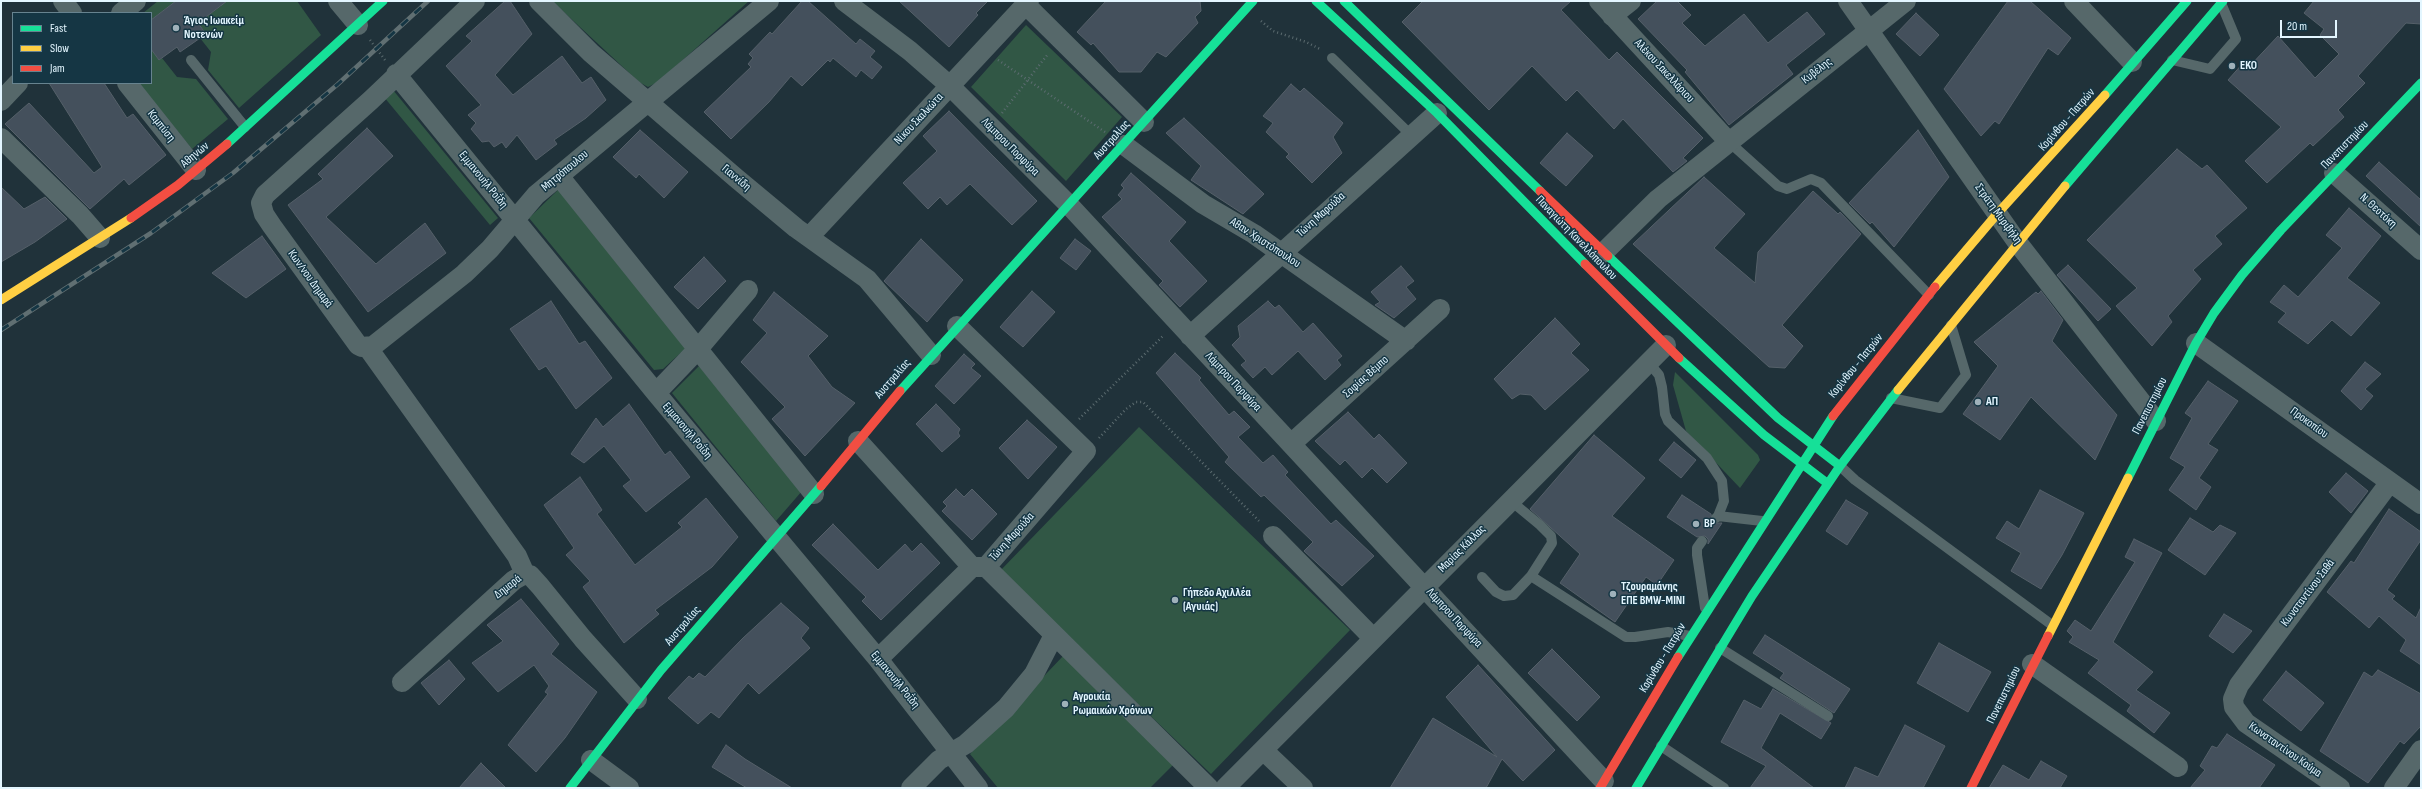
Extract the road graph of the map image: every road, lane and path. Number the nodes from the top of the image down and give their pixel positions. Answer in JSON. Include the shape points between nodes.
{"nodes":[{"id":1,"x":63,"y":1,"type":"edge"},
{"id":2,"x":136,"y":1,"type":"edge"},
{"id":3,"x":338,"y":1,"type":"edge"},
{"id":4,"x":383,"y":1,"type":"edge"},
{"id":5,"x":475,"y":1,"type":"edge"},
{"id":6,"x":539,"y":1,"type":"edge"},
{"id":7,"x":769,"y":1,"type":"edge"},
{"id":8,"x":844,"y":1,"type":"edge"},
{"id":9,"x":1316,"y":1,"type":"edge"},
{"id":10,"x":1344,"y":1,"type":"edge"},
{"id":11,"x":1599,"y":1,"type":"edge"},
{"id":12,"x":1632,"y":1,"type":"edge"},
{"id":13,"x":1848,"y":1,"type":"edge"},
{"id":14,"x":1906,"y":1,"type":"edge"},
{"id":15,"x":2074,"y":1,"type":"edge"},
{"id":16,"x":2187,"y":1,"type":"edge"},
{"id":17,"x":2222,"y":2,"type":"edge"},
{"id":18,"x":1027,"y":3,"type":"edge"},
{"id":19,"x":1247,"y":3,"type":"edge"},
{"id":20,"x":71,"y":12,"type":"edge"},
{"id":21,"x":121,"y":12,"type":"edge"},
{"id":22,"x":1612,"y":16,"type":"junction"},
{"id":23,"x":358,"y":25,"type":"junction"},
{"id":24,"x":1870,"y":30,"type":"junction"},
{"id":25,"x":1060,"y":38,"type":"junction"},
{"id":26,"x":984,"y":50,"type":"junction"},
{"id":27,"x":1332,"y":58,"type":"joint"},
{"id":28,"x":191,"y":60,"type":"dead end"},
{"id":29,"x":2172,"y":60,"type":"junction"},
{"id":30,"x":2132,"y":62,"type":"junction"},
{"id":31,"x":396,"y":74,"type":"junction"},
{"id":32,"x":1028,"y":82,"type":"junction"},
{"id":33,"x":2421,"y":83,"type":"edge"},
{"id":34,"x":128,"y":84,"type":"edge"},
{"id":35,"x":950,"y":86,"type":"junction"},
{"id":36,"x":648,"y":102,"type":"junction"},
{"id":37,"x":1437,"y":113,"type":"junction"},
{"id":38,"x":1144,"y":122,"type":"junction"},
{"id":39,"x":246,"y":127,"type":"junction"},
{"id":40,"x":990,"y":127,"type":"junction"},
{"id":41,"x":1411,"y":135,"type":"junction"},
{"id":42,"x":1,"y":138,"type":"edge"},
{"id":43,"x":1728,"y":141,"type":"junction"},
{"id":44,"x":1124,"y":145,"type":"junction"},
{"id":45,"x":196,"y":170,"type":"junction"},
{"id":46,"x":2334,"y":173,"type":"junction"},
{"id":47,"x":558,"y":176,"type":"junction"},
{"id":48,"x":1069,"y":206,"type":"junction"},
{"id":49,"x":1997,"y":214,"type":"junction"},
{"id":50,"x":515,"y":220,"type":"junction"},
{"id":51,"x":809,"y":237,"type":"junction"},
{"id":52,"x":100,"y":238,"type":"junction"},
{"id":53,"x":2017,"y":242,"type":"junction"},
{"id":54,"x":2421,"y":250,"type":"edge"},
{"id":55,"x":1280,"y":252,"type":"junction"},
{"id":56,"x":1603,"y":253,"type":"junction"},
{"id":57,"x":748,"y":290,"type":"dead end"},
{"id":58,"x":1929,"y":295,"type":"junction"},
{"id":59,"x":1,"y":300,"type":"edge"},
{"id":60,"x":1440,"y":309,"type":"dead end"},
{"id":61,"x":1950,"y":324,"type":"junction"},
{"id":62,"x":958,"y":326,"type":"junction"},
{"id":63,"x":1184,"y":329,"type":"junction"},
{"id":64,"x":1406,"y":341,"type":"junction"},
{"id":65,"x":2196,"y":343,"type":"junction"},
{"id":66,"x":1666,"y":345,"type":"junction"},
{"id":67,"x":368,"y":348,"type":"junction"},
{"id":68,"x":698,"y":349,"type":"junction"},
{"id":69,"x":931,"y":355,"type":"junction"},
{"id":70,"x":1649,"y":363,"type":"junction"},
{"id":71,"x":656,"y":393,"type":"junction"},
{"id":72,"x":1891,"y":398,"type":"junction"},
{"id":73,"x":2156,"y":421,"type":"junction"},
{"id":74,"x":1066,"y":432,"type":"junction"},
{"id":75,"x":858,"y":441,"type":"junction"},
{"id":76,"x":1291,"y":444,"type":"junction"},
{"id":77,"x":1812,"y":445,"type":"junction"},
{"id":78,"x":1086,"y":451,"type":"junction"},
{"id":79,"x":1800,"y":463,"type":"junction"},
{"id":80,"x":1840,"y":466,"type":"junction"},
{"id":81,"x":2390,"y":482,"type":"junction"},
{"id":82,"x":1827,"y":483,"type":"junction"},
{"id":83,"x":814,"y":494,"type":"junction"},
{"id":84,"x":1511,"y":501,"type":"junction"},
{"id":85,"x":2421,"y":504,"type":"edge"},
{"id":86,"x":1762,"y":521,"type":"junction"},
{"id":87,"x":1273,"y":536,"type":"joint"},
{"id":88,"x":777,"y":539,"type":"junction"},
{"id":89,"x":1702,"y":540,"type":"dead end"},
{"id":90,"x":979,"y":567,"type":"junction"},
{"id":91,"x":525,"y":574,"type":"junction"},
{"id":92,"x":1531,"y":576,"type":"junction"},
{"id":93,"x":1482,"y":577,"type":"dead end"},
{"id":94,"x":1425,"y":586,"type":"junction"},
{"id":95,"x":1706,"y":611,"type":"junction"},
{"id":96,"x":2052,"y":625,"type":"junction"},
{"id":97,"x":1054,"y":635,"type":"junction"},
{"id":98,"x":1690,"y":636,"type":"junction"},
{"id":99,"x":1373,"y":638,"type":"junction"},
{"id":100,"x":1720,"y":648,"type":"junction"},
{"id":101,"x":878,"y":659,"type":"junction"},
{"id":102,"x":2032,"y":664,"type":"junction"},
{"id":103,"x":402,"y":682,"type":"dead end"},
{"id":104,"x":637,"y":699,"type":"junction"},
{"id":105,"x":2234,"y":707,"type":"joint"},
{"id":106,"x":1828,"y":716,"type":"dead end"},
{"id":107,"x":1661,"y":746,"type":"junction"},
{"id":108,"x":1263,"y":750,"type":"junction"},
{"id":109,"x":2421,"y":750,"type":"edge"},
{"id":110,"x":952,"y":752,"type":"junction"},
{"id":111,"x":591,"y":760,"type":"junction"},
{"id":112,"x":2178,"y":767,"type":"dead end"},
{"id":113,"x":1638,"y":784,"type":"edge"},
{"id":114,"x":1602,"y":785,"type":"edge"},
{"id":115,"x":1973,"y":787,"type":"edge"},
{"id":116,"x":570,"y":788,"type":"edge"},
{"id":117,"x":629,"y":788,"type":"edge"},
{"id":118,"x":911,"y":788,"type":"edge"},
{"id":119,"x":978,"y":788,"type":"edge"},
{"id":120,"x":1209,"y":788,"type":"edge"},
{"id":121,"x":1226,"y":788,"type":"edge"},
{"id":122,"x":1303,"y":788,"type":"edge"},
{"id":123,"x":1650,"y":788,"type":"edge"},
{"id":124,"x":1724,"y":788,"type":"edge"},
{"id":125,"x":2340,"y":788,"type":"edge"},
{"id":126,"x":2394,"y":788,"type":"edge"}],
"edges":[{"from":1,"to":20,"type":"street"},
{"from":2,"to":21,"type":"street"},
{"from":3,"to":23,"type":"street"},
{"from":4,"to":23,"type":"main road","name":"Αθηνών"},
{"from":5,"to":31,"type":"street"},
{"from":6,"to":36,"type":"street","name":"Γιαννίδη","via":[[591,53]]},
{"from":7,"to":36,"type":"street","name":"Μητρόπουλου"},
{"from":8,"to":35,"type":"street","name":"Λάμπρου Πορφύρα"},
{"from":9,"to":37,"type":"main road","name":"Παναγιώτη Κανελλόπουλου"},
{"from":10,"to":56,"type":"main road","name":"Παναγιώτη Κανελλόπουλου"},
{"from":11,"to":22,"type":"street","name":"Αλέκου Σακελλάριου"},
{"from":12,"to":22,"type":"street"},
{"from":13,"to":24,"type":"street","name":"Στράτη Μυριβήλη"},
{"from":14,"to":24,"type":"street","name":"Κυβέλης"},
{"from":15,"to":30,"type":"street"},
{"from":16,"to":30,"type":"main road","name":"Κορίνθου - Πατρών"},
{"from":17,"to":29,"type":"main road"},
{"from":17,"to":29,"type":"lane","via":[[2236,39],[2210,69]]},
{"from":18,"to":25,"type":"street"},
{"from":18,"to":26,"type":"street","name":"Νίκου Σκαλκώτα"},
{"from":19,"to":27,"type":"path","via":[[1273,31],[1306,42]]},
{"from":19,"to":38,"type":"main road","name":"Αυστραλίας"},
{"from":22,"to":43,"type":"street","name":"Αλέκου Σακελλάριου"},
{"from":23,"to":31,"type":"path"},
{"from":23,"to":39,"type":"main road","name":"Αθηνών"},
{"from":24,"to":43,"type":"street","name":"Κυβέλης"},
{"from":24,"to":49,"type":"street","name":"Στράτη Μυριβήλη"},
{"from":25,"to":32,"type":"path"},
{"from":25,"to":38,"type":"street"},
{"from":26,"to":32,"type":"path"},
{"from":26,"to":35,"type":"street","name":"Νίκου Σκαλκώτα"},
{"from":27,"to":41,"type":"lane"},
{"from":28,"to":39,"type":"lane"},
{"from":29,"to":53,"type":"main road"},
{"from":30,"to":49,"type":"main road","name":"Κορίνθου - Πατρών","via":[[2095,107]]},
{"from":31,"to":50,"type":"street","name":"Εμμανουήλ Ροΐδη"},
{"from":31,"to":67,"type":"street","name":"Κων/νου Δημαρά","via":[[265,195],[261,203],[264,214],[272,226],[358,345]]},
{"from":32,"to":40,"type":"path"},
{"from":32,"to":44,"type":"path"},
{"from":33,"to":46,"type":"main road","name":"Πανεπιστημίου"},
{"from":34,"to":45,"type":"street","name":"Καμπύση"},
{"from":35,"to":40,"type":"street","name":"Λάμπρου Πορφύρα"},
{"from":35,"to":51,"type":"street","name":"Νίκου Σκαλκώτα"},
{"from":36,"to":47,"type":"street","name":"Μητρόπουλου"},
{"from":36,"to":51,"type":"street","name":"Γιαννίδη"},
{"from":37,"to":41,"type":"street","name":"Τώνη Μαρούδα"},
{"from":37,"to":66,"type":"main road","name":"Παναγιώτη Κανελλόπουλου"},
{"from":38,"to":44,"type":"main road","name":"Αυστραλίας"},
{"from":39,"to":45,"type":"main road","name":"Αθηνών"},
{"from":40,"to":48,"type":"street","name":"Λάμπρου Πορφύρα"},
{"from":41,"to":55,"type":"street","name":"Τώνη Μαρούδα"},
{"from":42,"to":52,"type":"street"},
{"from":43,"to":56,"type":"street","name":"Κυβέλης","via":[[1658,199]]},
{"from":43,"to":58,"type":"lane","via":[[1778,186],[1787,189],[1811,179],[1821,183]]},
{"from":44,"to":48,"type":"main road","name":"Αυστραλίας"},
{"from":44,"to":55,"type":"street","name":"Αθαν. Χριστόπουλου","via":[[1203,204]]},
{"from":45,"to":52,"type":"main road","name":"Αθηνών","via":[[155,202]]},
{"from":46,"to":54,"type":"street","name":"Ν. Θεοτόκη"},
{"from":46,"to":65,"type":"main road","name":"Πανεπιστημίου","via":[[2242,275]]},
{"from":47,"to":50,"type":"street","name":"Μητρόπουλου","via":[[536,195]]},
{"from":47,"to":68,"type":"street"},
{"from":48,"to":62,"type":"main road","name":"Αυστραλίας"},
{"from":48,"to":63,"type":"street","name":"Λάμπρου Πορφύρα"},
{"from":49,"to":53,"type":"street","name":"Στράτη Μυριβήλη"},
{"from":49,"to":58,"type":"main road","name":"Κορίνθου - Πατρών"},
{"from":50,"to":67,"type":"street","name":"Μητρόπουλου","via":[[464,274]]},
{"from":50,"to":71,"type":"street","name":"Εμμανουήλ Ροΐδη"},
{"from":51,"to":69,"type":"street","name":"Γιαννίδη","via":[[867,279]]},
{"from":52,"to":59,"type":"main road","name":"Αθηνών"},
{"from":53,"to":61,"type":"main road"},
{"from":53,"to":73,"type":"street","name":"Στράτη Μυριβήλη"},
{"from":55,"to":63,"type":"street","name":"Τώνη Μαρούδα"},
{"from":55,"to":64,"type":"street","name":"Αθαν. Χριστόπουλου"},
{"from":56,"to":77,"type":"main road","name":"Παναγιώτη Κανελλόπουλου","via":[[1752,394]]},
{"from":57,"to":68,"type":"street"},
{"from":58,"to":77,"type":"main road","name":"Κορίνθου - Πατρών","via":[[1838,408]]},
{"from":60,"to":64,"type":"street","name":"Σοφίας Βέμπο"},
{"from":61,"to":72,"type":"main road"},
{"from":61,"to":72,"type":"lane","via":[[1966,375],[1940,408]]},
{"from":62,"to":69,"type":"main road","name":"Αυστραλίας"},
{"from":62,"to":74,"type":"street"},
{"from":63,"to":74,"type":"path"},
{"from":63,"to":76,"type":"street","name":"Λάμπρου Πορφύρα"},
{"from":64,"to":76,"type":"street","name":"Σοφίας Βέμπο"},
{"from":65,"to":73,"type":"main road","name":"Πανεπιστημίου"},
{"from":65,"to":81,"type":"street","name":"Προκοπίου"},
{"from":66,"to":70,"type":"street","name":"Μαρίας Κάλλας"},
{"from":66,"to":79,"type":"main road","name":"Παναγιώτη Κανελλόπουλου","via":[[1731,407]]},
{"from":67,"to":91,"type":"street","name":"Κων/νου Δημαρά","via":[[517,556]]},
{"from":68,"to":71,"type":"street"},
{"from":68,"to":83,"type":"street"},
{"from":69,"to":75,"type":"main road","name":"Αυστραλίας"},
{"from":70,"to":84,"type":"street","name":"Μαρίας Κάλλας"},
{"from":70,"to":86,"type":"lane","via":[[1662,387],[1668,421],[1707,458],[1722,481],[1724,501],[1717,517]]},
{"from":71,"to":88,"type":"street","name":"Εμμανουήλ Ροΐδη"},
{"from":72,"to":80,"type":"main road"},
{"from":73,"to":96,"type":"main road","name":"Πανεπιστημίου"},
{"from":74,"to":78,"type":"street"},
{"from":75,"to":83,"type":"main road","name":"Αυστραλίας"},
{"from":75,"to":90,"type":"street"},
{"from":76,"to":94,"type":"street","name":"Λάμπρου Πορφύρα"},
{"from":77,"to":79,"type":"main road","name":"Κορίνθου - Πατρών"},
{"from":77,"to":80,"type":"main road","name":"Παναγιώτη Κανελλόπουλου"},
{"from":78,"to":87,"type":"path","via":[[1126,409],[1136,402],[1143,402]]},
{"from":78,"to":90,"type":"street","name":"Τώνη Μαρούδα"},
{"from":79,"to":82,"type":"main road","name":"Παναγιώτη Κανελλόπουλου"},
{"from":79,"to":86,"type":"main road","name":"Κορίνθου - Πατρών"},
{"from":80,"to":82,"type":"main road"},
{"from":80,"to":96,"type":"lane","via":[[1855,480]]},
{"from":81,"to":85,"type":"street","name":"Προκοπίου"},
{"from":81,"to":105,"type":"street","name":"Κωνσταντίνου Σαθά","via":[[2239,685],[2233,699]]},
{"from":82,"to":100,"type":"main road"},
{"from":83,"to":88,"type":"main road","name":"Αυστραλίας"},
{"from":84,"to":92,"type":"lane","via":[[1551,536],[1552,543]]},
{"from":84,"to":94,"type":"street","name":"Μαρίας Κάλλας"},
{"from":86,"to":95,"type":"main road","name":"Κορίνθου - Πατρών"},
{"from":87,"to":99,"type":"street"},
{"from":88,"to":101,"type":"street","name":"Εμμανουήλ Ροΐδη"},
{"from":88,"to":104,"type":"main road","name":"Αυστραλίας"},
{"from":89,"to":95,"type":"lane","via":[[1696,555]]},
{"from":90,"to":97,"type":"street"},
{"from":90,"to":101,"type":"street","name":"Τώνη Μαρούδα"},
{"from":91,"to":103,"type":"street","name":"Δημαρά","via":[[514,580]]},
{"from":91,"to":104,"type":"street","name":"Δημαρά","via":[[530,575]]},
{"from":92,"to":93,"type":"lane","via":[[1520,589],[1508,596],[1496,592]]},
{"from":92,"to":98,"type":"lane","via":[[1626,637],[1635,638],[1668,632]]},
{"from":94,"to":99,"type":"street","name":"Μαρίας Κάλλας"},
{"from":94,"to":114,"type":"street","name":"Λάμπρου Πορφύρα"},
{"from":95,"to":98,"type":"main road","name":"Κορίνθου - Πατρών"},
{"from":96,"to":102,"type":"main road","name":"Πανεπιστημίου"},
{"from":97,"to":110,"type":"street","via":[[1040,665],[1019,694],[974,738]]},
{"from":97,"to":120,"type":"street"},
{"from":98,"to":114,"type":"main road","name":"Κορίνθου - Πατρών"},
{"from":99,"to":108,"type":"street","name":"Μαρίας Κάλλας"},
{"from":100,"to":106,"type":"lane"},
{"from":100,"to":107,"type":"main road"},
{"from":101,"to":110,"type":"street","name":"Εμμανουήλ Ροΐδη"},
{"from":102,"to":112,"type":"street"},
{"from":102,"to":115,"type":"main road","name":"Πανεπιστημίου"},
{"from":104,"to":111,"type":"main road","name":"Αυστραλίας"},
{"from":105,"to":125,"type":"street","name":"Κωνσταντίνου Κούμα","via":[[2246,723]]},
{"from":107,"to":113,"type":"main road"},
{"from":107,"to":124,"type":"lane"},
{"from":108,"to":121,"type":"street","name":"Μαρίας Κάλλας"},
{"from":108,"to":122,"type":"street"},
{"from":109,"to":126,"type":"street"},
{"from":110,"to":118,"type":"street","via":[[935,763]]},
{"from":110,"to":119,"type":"street","name":"Εμμανουήλ Ροΐδη"},
{"from":111,"to":116,"type":"main road","name":"Αυστραλίας"},
{"from":111,"to":117,"type":"street"},
{"from":113,"to":123,"type":"lane"}]}
